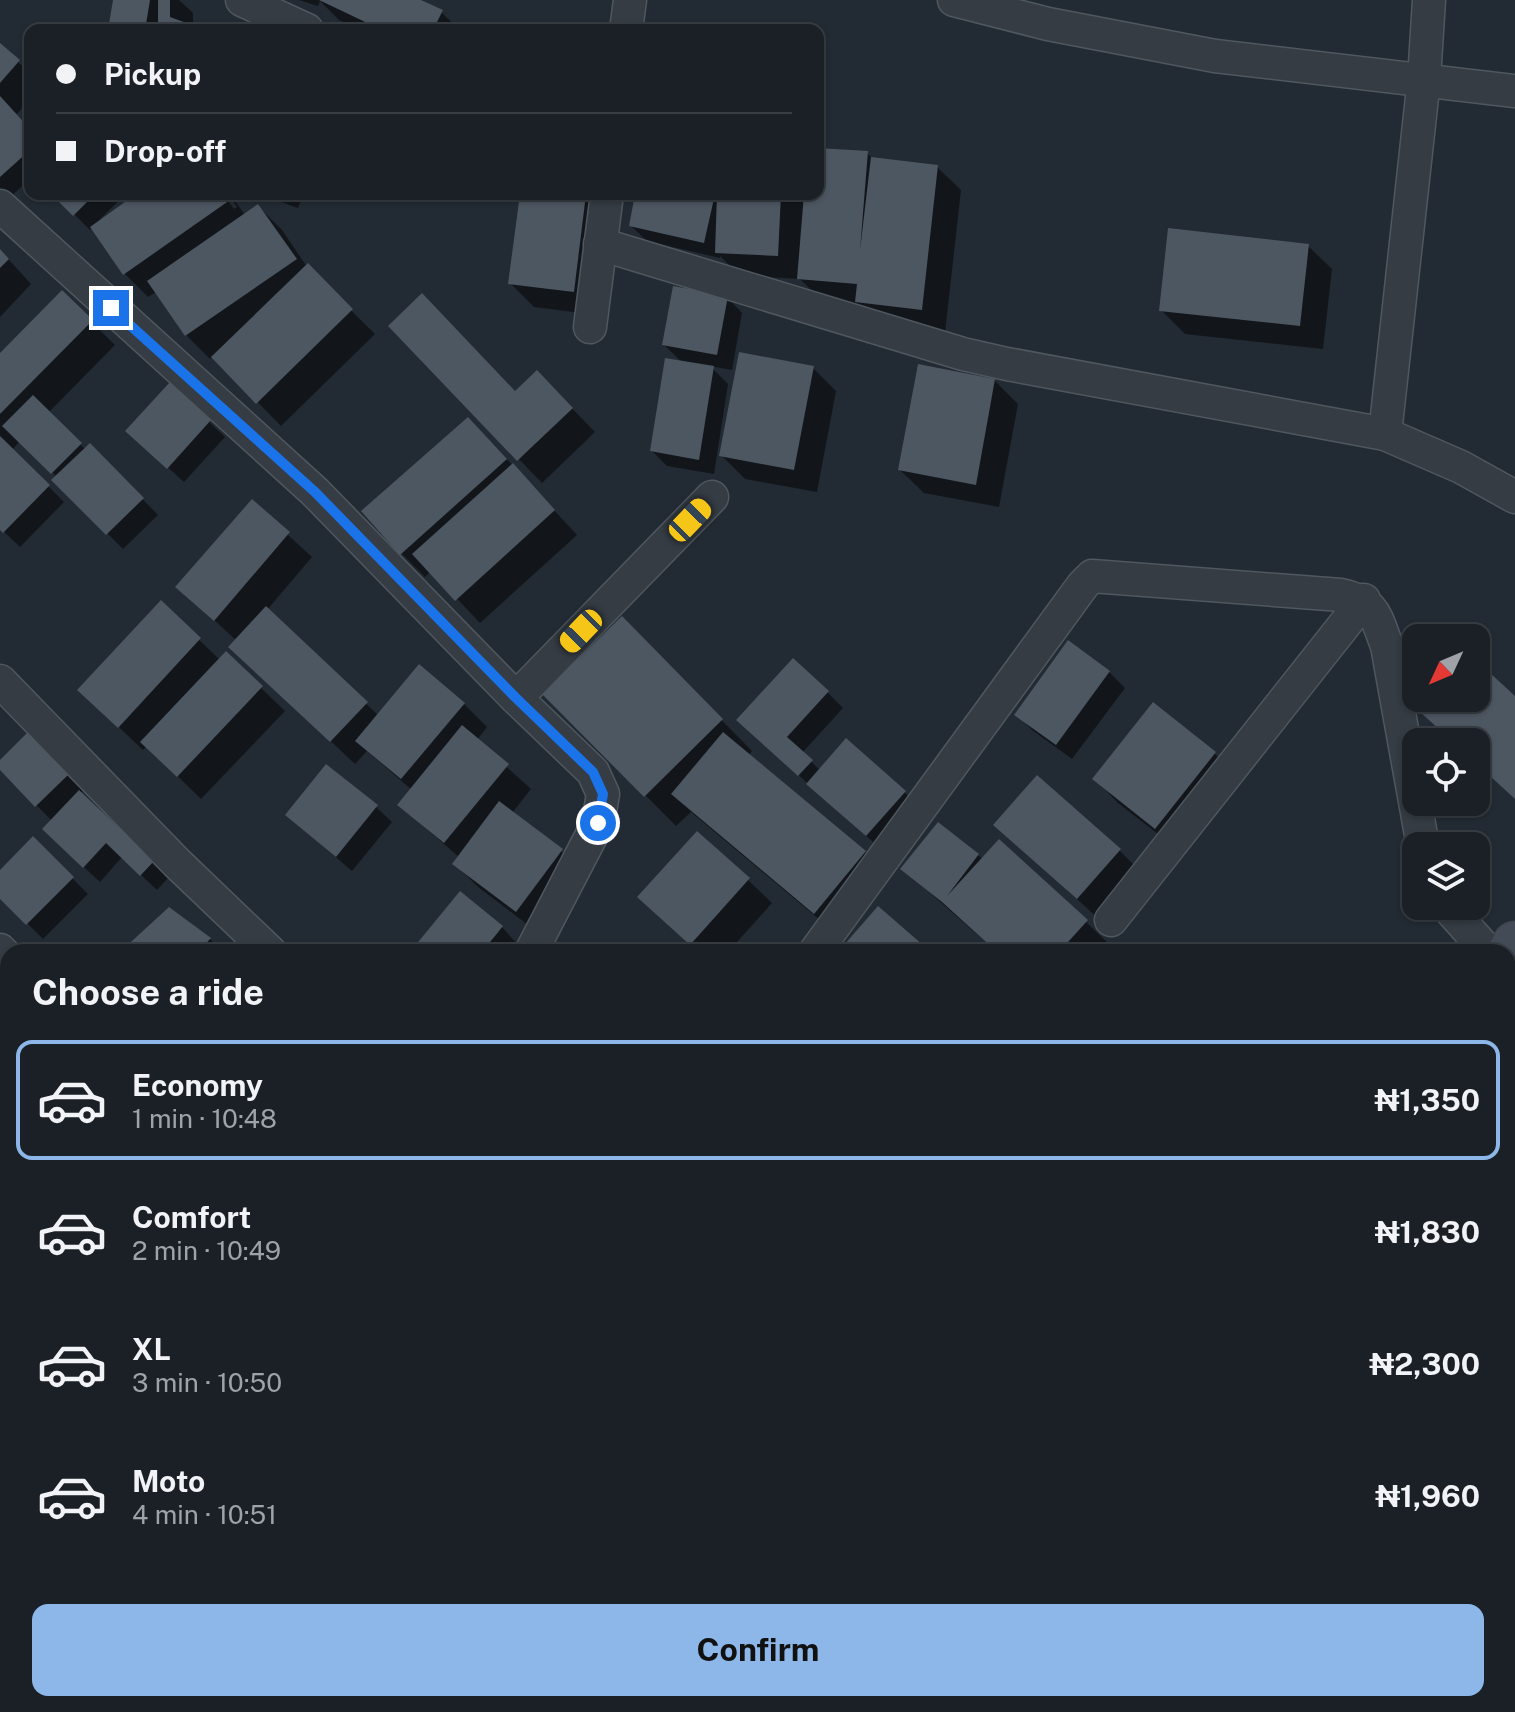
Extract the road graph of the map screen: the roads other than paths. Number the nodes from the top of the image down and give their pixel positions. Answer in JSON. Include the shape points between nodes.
{"nodes":[{"id":1,"x":242,"y":0,"type":"edge"},
{"id":2,"x":630,"y":0,"type":"edge"},
{"id":3,"x":954,"y":0,"type":"edge"},
{"id":4,"x":1429,"y":0,"type":"edge"},
{"id":5,"x":294,"y":24,"type":"edge"},
{"id":6,"x":627,"y":24,"type":"edge"},
{"id":7,"x":1424,"y":79,"type":"junction"},
{"id":8,"x":1515,"y":91,"type":"edge"},
{"id":9,"x":606,"y":200,"type":"edge"},
{"id":10,"x":0,"y":206,"type":"edge"},
{"id":11,"x":600,"y":244,"type":"junction"},
{"id":12,"x":590,"y":327,"type":"dead end"},
{"id":13,"x":1385,"y":434,"type":"junction"},
{"id":14,"x":712,"y":497,"type":"dead end"},
{"id":15,"x":1515,"y":497,"type":"edge"},
{"id":16,"x":1364,"y":600,"type":"junction"},
{"id":17,"x":0,"y":681,"type":"edge"},
{"id":18,"x":516,"y":698,"type":"junction"},
{"id":19,"x":1420,"y":832,"type":"edge"},
{"id":20,"x":1111,"y":920,"type":"dead end"},
{"id":21,"x":1459,"y":920,"type":"edge"},
{"id":22,"x":262,"y":944,"type":"edge"},
{"id":23,"x":535,"y":944,"type":"edge"},
{"id":24,"x":821,"y":944,"type":"edge"},
{"id":25,"x":1481,"y":944,"type":"edge"}],
"edges":[{"from":1,"to":5,"type":"street"},
{"from":2,"to":6,"type":"street"},
{"from":3,"to":7,"type":"street","via":[[1215,56]]},
{"from":4,"to":7,"type":"street"},
{"from":7,"to":8,"type":"street"},
{"from":7,"to":13,"type":"street"},
{"from":9,"to":11,"type":"street"},
{"from":10,"to":18,"type":"street","via":[[315,492]]},
{"from":11,"to":12,"type":"street"},
{"from":11,"to":13,"type":"street","via":[[963,354]]},
{"from":13,"to":15,"type":"street"},
{"from":14,"to":18,"type":"street"},
{"from":16,"to":19,"type":"street","via":[[1387,646]]},
{"from":16,"to":20,"type":"street"},
{"from":16,"to":24,"type":"street","via":[[1092,576]]},
{"from":17,"to":22,"type":"street"},
{"from":18,"to":23,"type":"street","via":[[593,772],[603,794],[598,823]]},
{"from":21,"to":25,"type":"street"}]}
